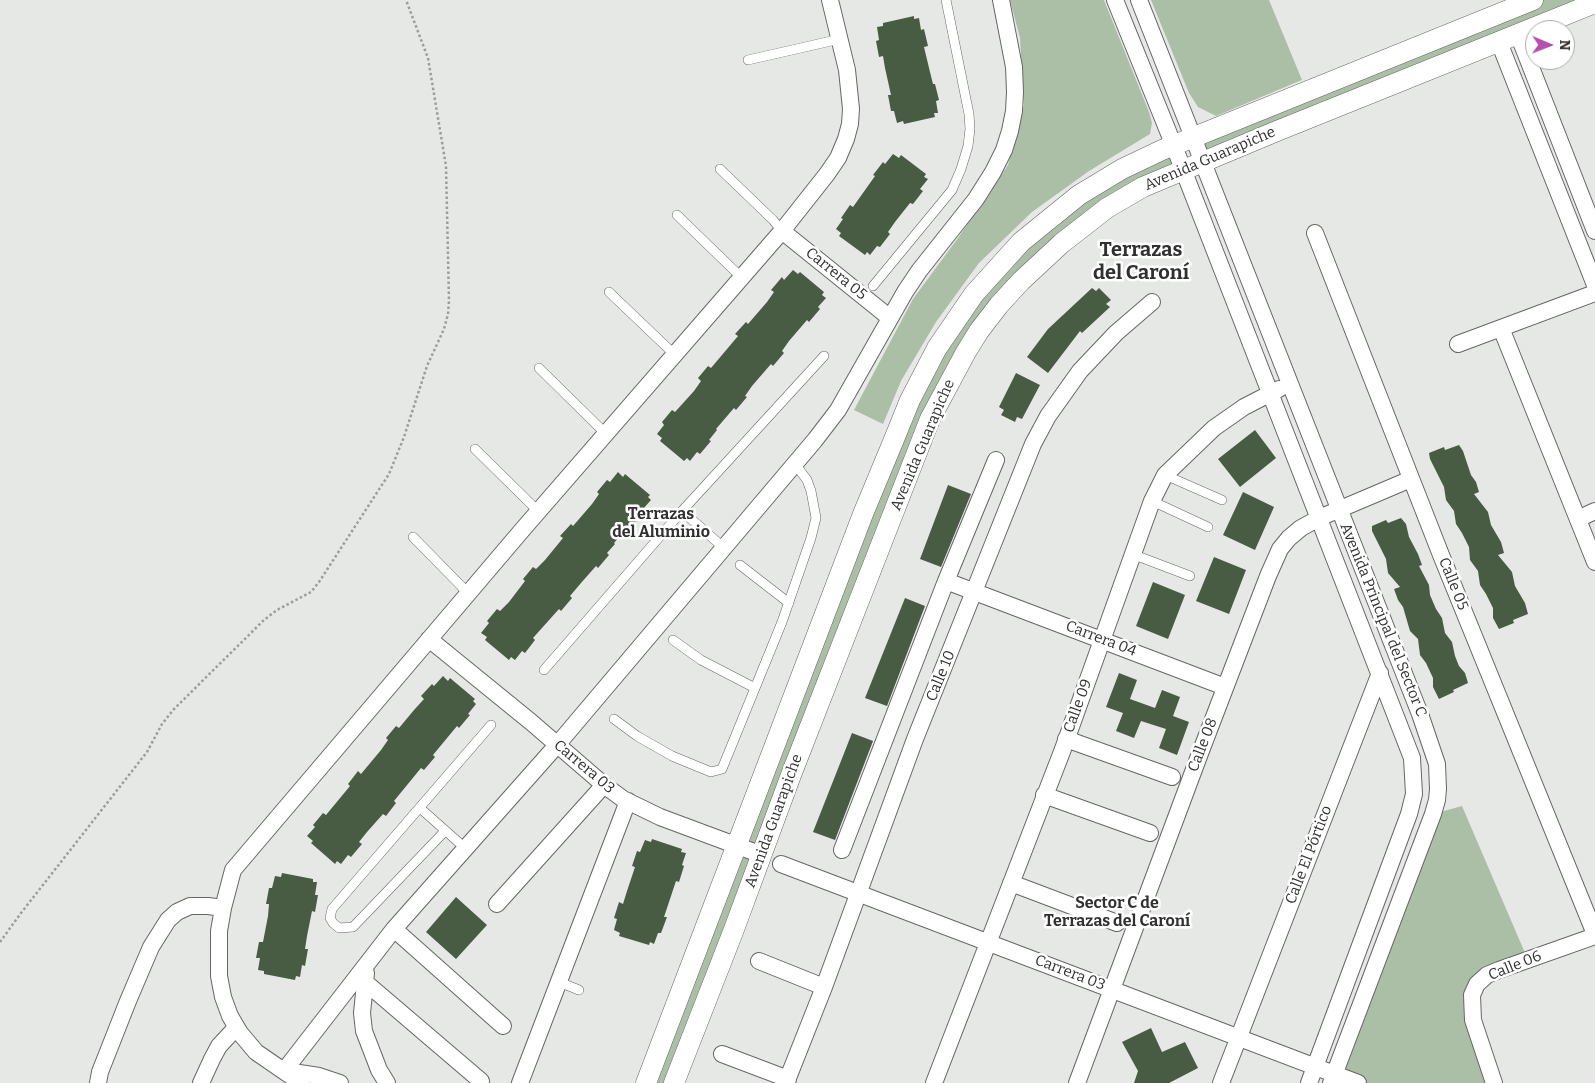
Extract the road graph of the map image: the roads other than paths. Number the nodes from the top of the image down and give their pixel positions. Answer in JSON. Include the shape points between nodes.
{"nodes":[{"id":1,"x":830,"y":0,"type":"edge"},
{"id":2,"x":946,"y":0,"type":"edge"},
{"id":3,"x":1001,"y":0,"type":"edge"},
{"id":4,"x":1115,"y":0,"type":"edge"},
{"id":5,"x":1138,"y":0,"type":"edge"},
{"id":6,"x":1533,"y":0,"type":"edge"},
{"id":7,"x":1595,"y":3,"type":"edge"},
{"id":8,"x":1518,"y":34,"type":"junction"},
{"id":9,"x":840,"y":39,"type":"junction"},
{"id":10,"x":1499,"y":42,"type":"junction"},
{"id":11,"x":748,"y":60,"type":"dead end"},
{"id":12,"x":1193,"y":138,"type":"junction"},
{"id":13,"x":1174,"y":146,"type":"junction"},
{"id":14,"x":1202,"y":161,"type":"junction"},
{"id":15,"x":1183,"y":169,"type":"junction"},
{"id":16,"x":720,"y":170,"type":"dead end"},
{"id":17,"x":677,"y":215,"type":"dead end"},
{"id":18,"x":782,"y":231,"type":"junction"},
{"id":19,"x":1595,"y":231,"type":"edge"},
{"id":20,"x":1315,"y":233,"type":"dead end"},
{"id":21,"x":742,"y":278,"type":"junction"},
{"id":22,"x":1595,"y":285,"type":"edge"},
{"id":23,"x":873,"y":286,"type":"dead end"},
{"id":24,"x":609,"y":292,"type":"dead end"},
{"id":25,"x":1595,"y":293,"type":"edge"},
{"id":26,"x":1152,"y":302,"type":"dead end"},
{"id":27,"x":890,"y":318,"type":"junction"},
{"id":28,"x":1501,"y":328,"type":"junction"},
{"id":29,"x":1458,"y":344,"type":"dead end"},
{"id":30,"x":675,"y":355,"type":"junction"},
{"id":31,"x":824,"y":356,"type":"dead end"},
{"id":32,"x":539,"y":368,"type":"dead end"},
{"id":33,"x":1290,"y":384,"type":"junction"},
{"id":34,"x":1270,"y":393,"type":"junction"},
{"id":35,"x":606,"y":434,"type":"junction"},
{"id":36,"x":475,"y":449,"type":"dead end"},
{"id":37,"x":996,"y":460,"type":"dead end"},
{"id":38,"x":795,"y":464,"type":"junction"},
{"id":39,"x":1165,"y":475,"type":"junction"},
{"id":40,"x":1411,"y":479,"type":"junction"},
{"id":41,"x":1222,"y":500,"type":"dead end"},
{"id":42,"x":1152,"y":501,"type":"junction"},
{"id":43,"x":1339,"y":509,"type":"junction"},
{"id":44,"x":538,"y":511,"type":"junction"},
{"id":45,"x":682,"y":511,"type":"junction"},
{"id":46,"x":1595,"y":511,"type":"edge"},
{"id":47,"x":1320,"y":518,"type":"junction"},
{"id":48,"x":1578,"y":519,"type":"junction"},
{"id":49,"x":1208,"y":527,"type":"dead end"},
{"id":50,"x":413,"y":537,"type":"dead end"},
{"id":51,"x":724,"y":548,"type":"junction"},
{"id":52,"x":1132,"y":554,"type":"junction"},
{"id":53,"x":1595,"y":562,"type":"edge"},
{"id":54,"x":740,"y":565,"type":"dead end"},
{"id":55,"x":1190,"y":576,"type":"dead end"},
{"id":56,"x":946,"y":581,"type":"junction"},
{"id":57,"x":976,"y":592,"type":"junction"},
{"id":58,"x":468,"y":593,"type":"junction"},
{"id":59,"x":789,"y":603,"type":"junction"},
{"id":60,"x":429,"y":639,"type":"junction"},
{"id":61,"x":1102,"y":639,"type":"junction"},
{"id":62,"x":673,"y":640,"type":"dead end"},
{"id":63,"x":544,"y":670,"type":"dead end"},
{"id":64,"x":1380,"y":672,"type":"junction"},
{"id":65,"x":1225,"y":687,"type":"junction"},
{"id":66,"x":755,"y":688,"type":"junction"},
{"id":67,"x":614,"y":719,"type":"dead end"},
{"id":68,"x":491,"y":725,"type":"dead end"},
{"id":69,"x":889,"y":728,"type":"junction"},
{"id":70,"x":915,"y":739,"type":"junction"},
{"id":71,"x":1066,"y":739,"type":"junction"},
{"id":72,"x":557,"y":744,"type":"junction"},
{"id":73,"x":1172,"y":777,"type":"dead end"},
{"id":74,"x":604,"y":786,"type":"junction"},
{"id":75,"x":1044,"y":795,"type":"junction"},
{"id":76,"x":628,"y":801,"type":"junction"},
{"id":77,"x":420,"y":808,"type":"junction"},
{"id":78,"x":445,"y":831,"type":"junction"},
{"id":79,"x":1150,"y":833,"type":"dead end"},
{"id":80,"x":738,"y":845,"type":"junction"},
{"id":81,"x":465,"y":848,"type":"junction"},
{"id":82,"x":842,"y":850,"type":"dead end"},
{"id":83,"x":762,"y":854,"type":"junction"},
{"id":84,"x":781,"y":864,"type":"dead end"},
{"id":85,"x":1011,"y":883,"type":"junction"},
{"id":86,"x":859,"y":894,"type":"junction"},
{"id":87,"x":497,"y":904,"type":"dead end"},
{"id":88,"x":223,"y":908,"type":"junction"},
{"id":89,"x":1117,"y":923,"type":"dead end"},
{"id":90,"x":394,"y":929,"type":"junction"},
{"id":91,"x":1595,"y":935,"type":"edge"},
{"id":92,"x":988,"y":943,"type":"junction"},
{"id":93,"x":371,"y":957,"type":"junction"},
{"id":94,"x":760,"y":961,"type":"dead end"},
{"id":95,"x":365,"y":982,"type":"junction"},
{"id":96,"x":560,"y":982,"type":"junction"},
{"id":97,"x":824,"y":987,"type":"junction"},
{"id":98,"x":1112,"y":989,"type":"junction"},
{"id":99,"x":579,"y":990,"type":"dead end"},
{"id":100,"x":235,"y":1025,"type":"junction"},
{"id":101,"x":503,"y":1026,"type":"dead end"},
{"id":102,"x":1239,"y":1038,"type":"junction"},
{"id":103,"x":722,"y":1054,"type":"dead end"},
{"id":104,"x":1315,"y":1068,"type":"junction"},
{"id":105,"x":284,"y":1070,"type":"junction"},
{"id":106,"x":1333,"y":1079,"type":"edge"},
{"id":107,"x":481,"y":1081,"type":"dead end"},
{"id":108,"x":787,"y":1081,"type":"edge"},
{"id":109,"x":98,"y":1083,"type":"edge"},
{"id":110,"x":201,"y":1083,"type":"edge"},
{"id":111,"x":301,"y":1083,"type":"edge"},
{"id":112,"x":340,"y":1083,"type":"edge"},
{"id":113,"x":386,"y":1083,"type":"edge"},
{"id":114,"x":520,"y":1083,"type":"edge"},
{"id":115,"x":646,"y":1083,"type":"edge"},
{"id":116,"x":674,"y":1083,"type":"edge"},
{"id":117,"x":934,"y":1083,"type":"edge"},
{"id":118,"x":1077,"y":1083,"type":"edge"},
{"id":119,"x":1222,"y":1083,"type":"edge"},
{"id":120,"x":1309,"y":1083,"type":"edge"},
{"id":121,"x":1358,"y":1083,"type":"edge"},
{"id":122,"x":1494,"y":1083,"type":"edge"}],
"edges":[{"from":1,"to":9,"type":"street"},
{"from":2,"to":23,"type":"lane","via":[[969,114],[966,152],[952,190]]},
{"from":3,"to":27,"type":"street","via":[[1014,67],[1014,112],[1010,131],[993,172],[919,271]]},
{"from":4,"to":13,"type":"street","name":"Avenida Principal del Sector C"},
{"from":5,"to":12,"type":"street","name":"Avenida Principal del Sector C"},
{"from":6,"to":12,"type":"street","name":"Avenida Guarapiche"},
{"from":7,"to":8,"type":"street","name":"Avenida Guarapiche"},
{"from":8,"to":10,"type":"street","name":"Avenida Guarapiche"},
{"from":8,"to":19,"type":"street"},
{"from":9,"to":11,"type":"lane"},
{"from":9,"to":18,"type":"street","via":[[850,92],[850,124],[846,138],[827,174]]},
{"from":10,"to":14,"type":"street","name":"Avenida Guarapiche"},
{"from":10,"to":22,"type":"street"},
{"from":12,"to":13,"type":"street","name":"Avenida Guarapiche"},
{"from":12,"to":14,"type":"street","name":"Avenida Principal del Sector C"},
{"from":13,"to":15,"type":"street","name":"Avenida Principal del Sector C"},
{"from":13,"to":80,"type":"street","name":"Avenida Guarapiche","via":[[1099,182],[1021,242],[974,294],[937,348],[910,400],[867,506]]},
{"from":14,"to":15,"type":"street","name":"Avenida Guarapiche"},
{"from":14,"to":33,"type":"street","name":"Avenida Principal del Sector C"},
{"from":15,"to":34,"type":"street","name":"Avenida Principal del Sector C"},
{"from":15,"to":83,"type":"street","name":"Avenida Guarapiche","via":[[1124,197],[1062,243],[999,305],[966,352],[930,419]]},
{"from":16,"to":18,"type":"lane"},
{"from":17,"to":21,"type":"lane"},
{"from":18,"to":21,"type":"street"},
{"from":18,"to":27,"type":"street","name":"Carrera 05"},
{"from":20,"to":40,"type":"street","name":"Calle 05"},
{"from":21,"to":30,"type":"street"},
{"from":24,"to":30,"type":"lane"},
{"from":25,"to":28,"type":"street"},
{"from":26,"to":57,"type":"street","name":"Calle 10","via":[[1092,358],[1048,416],[1033,444]]},
{"from":27,"to":38,"type":"street","via":[[838,410]]},
{"from":28,"to":29,"type":"street"},
{"from":28,"to":48,"type":"street"},
{"from":30,"to":35,"type":"street"},
{"from":31,"to":45,"type":"lane"},
{"from":32,"to":35,"type":"lane"},
{"from":33,"to":34,"type":"street","name":"Calle 09"},
{"from":33,"to":43,"type":"street","name":"Avenida Principal del Sector C"},
{"from":34,"to":39,"type":"street","name":"Calle 09","via":[[1214,428]]},
{"from":34,"to":47,"type":"street","name":"Avenida Principal del Sector C"},
{"from":35,"to":44,"type":"street"},
{"from":36,"to":44,"type":"lane"},
{"from":37,"to":56,"type":"street"},
{"from":38,"to":51,"type":"street"},
{"from":38,"to":59,"type":"lane","via":[[807,480],[816,518]]},
{"from":39,"to":41,"type":"lane"},
{"from":39,"to":42,"type":"street","name":"Calle 09"},
{"from":40,"to":43,"type":"street","name":"Calle 08"},
{"from":40,"to":91,"type":"street","name":"Calle 05"},
{"from":42,"to":49,"type":"lane"},
{"from":42,"to":52,"type":"street","name":"Calle 09"},
{"from":43,"to":47,"type":"street","name":"Calle 08"},
{"from":43,"to":106,"type":"street","name":"Avenida Principal del Sector C","via":[[1426,728],[1438,775],[1433,814]]},
{"from":44,"to":58,"type":"street"},
{"from":45,"to":51,"type":"lane"},
{"from":45,"to":63,"type":"lane"},
{"from":46,"to":48,"type":"street"},
{"from":47,"to":64,"type":"street","name":"Avenida Principal del Sector C"},
{"from":47,"to":65,"type":"street","name":"Calle 08","via":[[1295,533],[1280,549]]},
{"from":48,"to":53,"type":"street"},
{"from":50,"to":58,"type":"lane"},
{"from":51,"to":72,"type":"street"},
{"from":52,"to":55,"type":"lane"},
{"from":52,"to":61,"type":"street","name":"Calle 09"},
{"from":54,"to":59,"type":"lane"},
{"from":56,"to":57,"type":"street","name":"Carrera 04"},
{"from":56,"to":69,"type":"street"},
{"from":57,"to":61,"type":"street","name":"Carrera 04"},
{"from":57,"to":70,"type":"street","name":"Calle 10"},
{"from":58,"to":60,"type":"street"},
{"from":59,"to":66,"type":"lane"},
{"from":60,"to":72,"type":"street","name":"Carrera 03"},
{"from":60,"to":88,"type":"street","via":[[233,870]]},
{"from":61,"to":65,"type":"street","name":"Carrera 04"},
{"from":61,"to":71,"type":"street","name":"Calle 09"},
{"from":62,"to":66,"type":"lane","via":[[707,664]]},
{"from":64,"to":102,"type":"street","name":"Calle El Pórtico"},
{"from":64,"to":104,"type":"street","name":"Avenida Principal del Sector C","via":[[1412,758],[1413,803]]},
{"from":65,"to":98,"type":"street","name":"Calle 08"},
{"from":66,"to":67,"type":"lane","via":[[722,769],[716,772],[660,750]]},
{"from":68,"to":77,"type":"lane"},
{"from":69,"to":70,"type":"street"},
{"from":69,"to":82,"type":"street"},
{"from":70,"to":86,"type":"street","name":"Calle 10"},
{"from":71,"to":73,"type":"street"},
{"from":71,"to":75,"type":"street","name":"Calle 09"},
{"from":72,"to":74,"type":"street","name":"Carrera 03"},
{"from":72,"to":81,"type":"street"},
{"from":74,"to":76,"type":"street","name":"Carrera 03"},
{"from":74,"to":87,"type":"street"},
{"from":75,"to":79,"type":"street"},
{"from":75,"to":85,"type":"street","name":"Calle 09"},
{"from":76,"to":80,"type":"street","name":"Carrera 03","via":[[660,817]]},
{"from":76,"to":96,"type":"street"},
{"from":77,"to":78,"type":"lane"},
{"from":77,"to":78,"type":"lane","via":[[332,909],[330,918],[335,925],[343,929],[353,927]]},
{"from":78,"to":81,"type":"lane"},
{"from":80,"to":83,"type":"street","name":"Carrera 03"},
{"from":80,"to":115,"type":"street","name":"Avenida Guarapiche"},
{"from":81,"to":90,"type":"street"},
{"from":83,"to":116,"type":"street","name":"Avenida Guarapiche"},
{"from":84,"to":86,"type":"street","name":"Carrera 03"},
{"from":85,"to":89,"type":"street"},
{"from":85,"to":92,"type":"street","name":"Calle 09"},
{"from":86,"to":92,"type":"street","name":"Carrera 03"},
{"from":86,"to":97,"type":"street","name":"Calle 10"},
{"from":88,"to":100,"type":"street","via":[[219,931],[219,976],[223,997]]},
{"from":88,"to":109,"type":"street","via":[[190,906],[168,920],[151,947]]},
{"from":90,"to":93,"type":"street"},
{"from":90,"to":101,"type":"street"},
{"from":91,"to":122,"type":"street","name":"Calle 06","via":[[1487,975],[1478,984],[1472,994],[1473,1020]]},
{"from":92,"to":98,"type":"street","name":"Carrera 03"},
{"from":92,"to":117,"type":"street","name":"Calle 09"},
{"from":93,"to":95,"type":"street"},
{"from":93,"to":105,"type":"street"},
{"from":94,"to":97,"type":"street"},
{"from":95,"to":107,"type":"street"},
{"from":95,"to":113,"type":"street","via":[[364,1031]]},
{"from":96,"to":99,"type":"lane"},
{"from":96,"to":114,"type":"street"},
{"from":97,"to":108,"type":"street","name":"Calle 10"},
{"from":98,"to":102,"type":"street","name":"Carrera 03"},
{"from":98,"to":118,"type":"street","name":"Calle 08"},
{"from":100,"to":105,"type":"street","via":[[256,1052]]},
{"from":100,"to":110,"type":"street","via":[[219,1046]]},
{"from":102,"to":104,"type":"street","name":"Carrera 03"},
{"from":102,"to":119,"type":"street","name":"Calle El Pórtico"},
{"from":103,"to":108,"type":"street"},
{"from":104,"to":106,"type":"street","name":"Carrera 03"},
{"from":104,"to":120,"type":"street","name":"Avenida Principal del Sector C"},
{"from":105,"to":111,"type":"street"},
{"from":105,"to":112,"type":"street"},
{"from":106,"to":121,"type":"street","name":"Carrera 03"}]}
